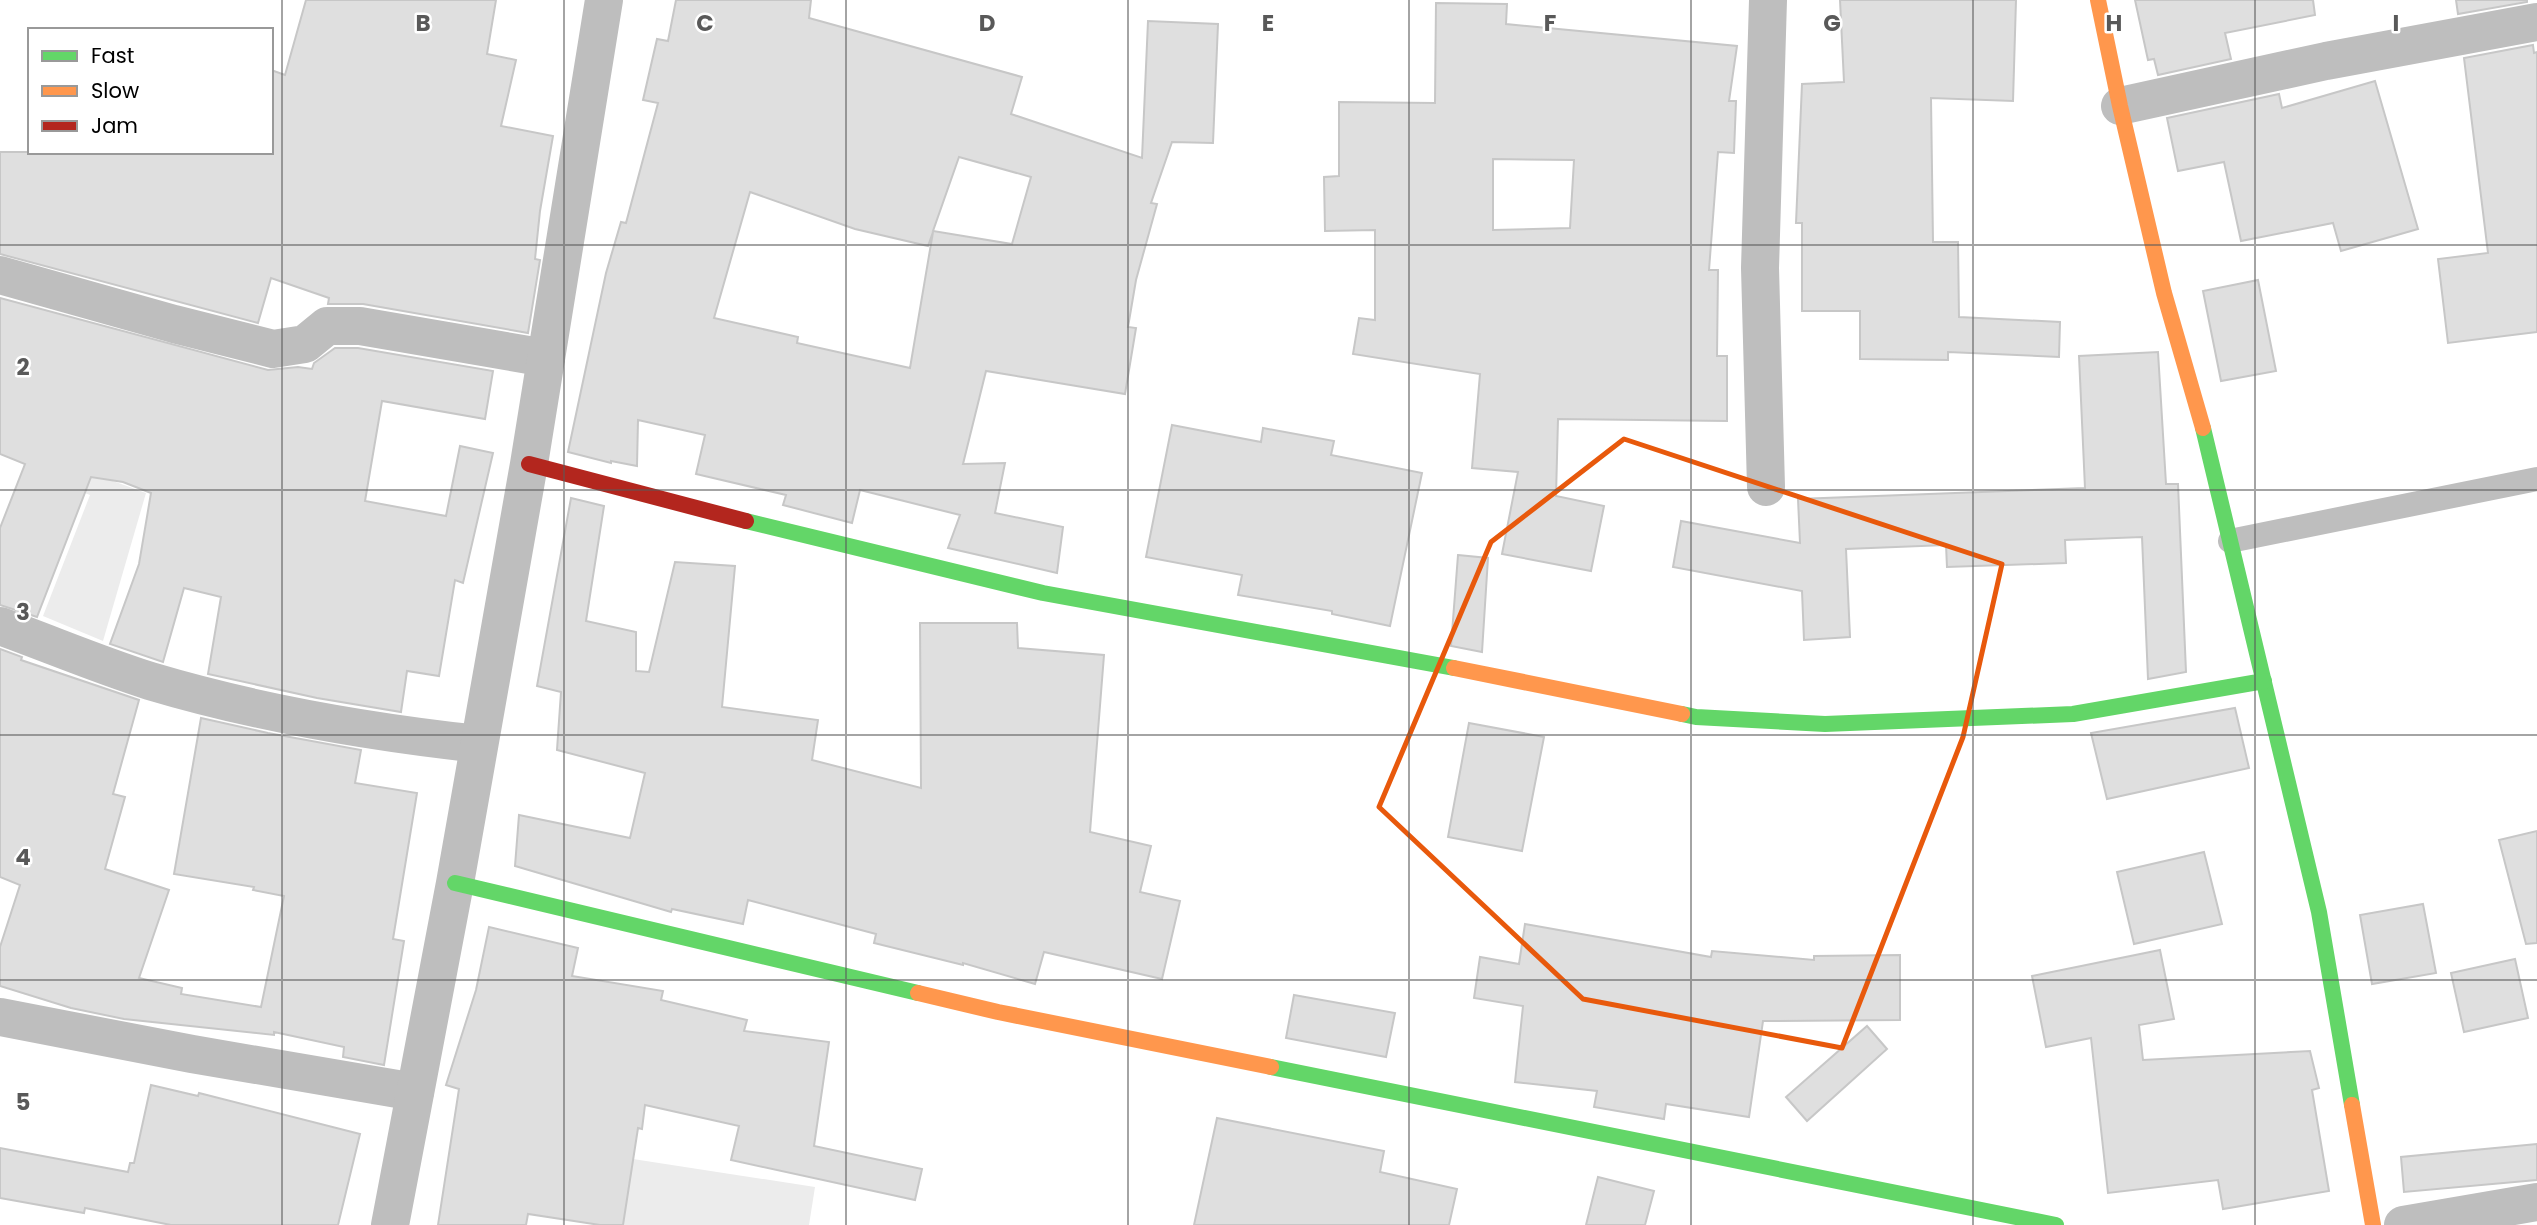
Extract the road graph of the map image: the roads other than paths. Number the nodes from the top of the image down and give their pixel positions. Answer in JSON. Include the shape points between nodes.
{"nodes":[{"id":1,"x":604,"y":0,"type":"edge"},
{"id":2,"x":1768,"y":0,"type":"edge"},
{"id":3,"x":2098,"y":0,"type":"edge"},
{"id":4,"x":2537,"y":22,"type":"edge"},
{"id":5,"x":2120,"y":106,"type":"junction"},
{"id":6,"x":0,"y":275,"type":"edge"},
{"id":7,"x":546,"y":358,"type":"junction"},
{"id":8,"x":529,"y":464,"type":"junction"},
{"id":9,"x":2537,"y":479,"type":"edge"},
{"id":10,"x":1766,"y":487,"type":"dead end"},
{"id":11,"x":2230,"y":541,"type":"junction"},
{"id":12,"x":0,"y":626,"type":"edge"},
{"id":13,"x":2264,"y":681,"type":"junction"},
{"id":14,"x":479,"y":744,"type":"junction"},
{"id":15,"x":455,"y":883,"type":"junction"},
{"id":16,"x":0,"y":1017,"type":"edge"},
{"id":17,"x":415,"y":1092,"type":"junction"},
{"id":18,"x":2537,"y":1202,"type":"edge"},
{"id":19,"x":390,"y":1225,"type":"edge"},
{"id":20,"x":2056,"y":1225,"type":"edge"},
{"id":21,"x":2373,"y":1225,"type":"edge"},
{"id":22,"x":2403,"y":1225,"type":"edge"}],
"edges":[{"from":1,"to":7,"type":"street"},
{"from":2,"to":10,"type":"street","via":[[1760,268]]},
{"from":3,"to":5,"type":"street"},
{"from":4,"to":5,"type":"street"},
{"from":5,"to":11,"type":"street"},
{"from":6,"to":7,"type":"street","via":[[273,349],[305,344],[327,326],[359,326]]},
{"from":7,"to":8,"type":"street"},
{"from":8,"to":13,"type":"street","via":[[1043,593],[1696,717],[1825,723],[2073,714]]},
{"from":8,"to":14,"type":"street"},
{"from":9,"to":11,"type":"lane"},
{"from":11,"to":13,"type":"street"},
{"from":12,"to":14,"type":"street","via":[[150,681],[385,733]]},
{"from":13,"to":21,"type":"street","via":[[2319,912]]},
{"from":14,"to":15,"type":"street"},
{"from":15,"to":17,"type":"street"},
{"from":15,"to":20,"type":"street","via":[[998,1012]]},
{"from":16,"to":17,"type":"street"},
{"from":17,"to":19,"type":"street"},
{"from":18,"to":22,"type":"street"}]}
